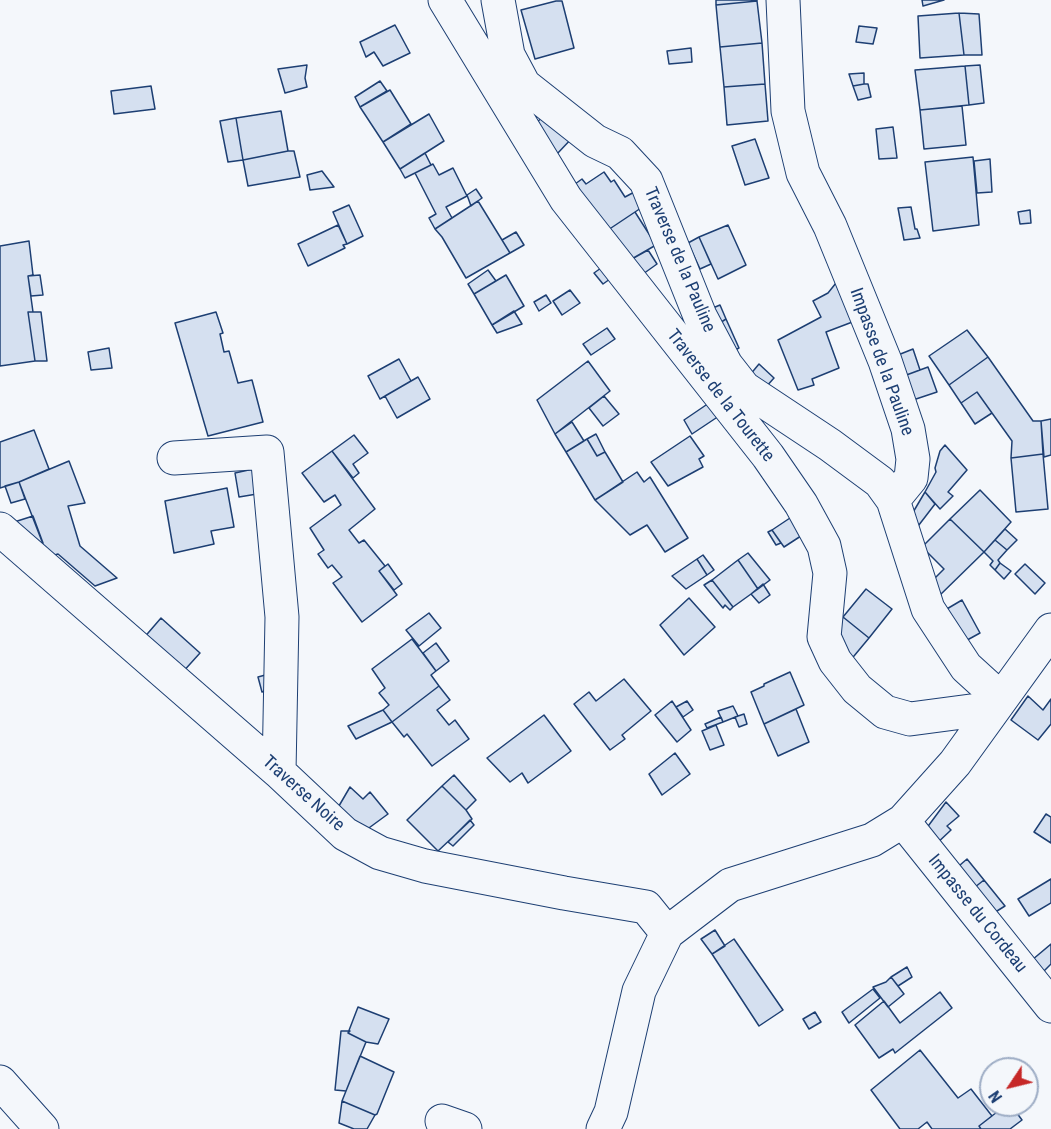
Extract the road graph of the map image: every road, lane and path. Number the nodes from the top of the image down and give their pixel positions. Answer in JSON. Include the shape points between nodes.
{"nodes":[{"id":1,"x":445,"y":0,"type":"edge"},
{"id":2,"x":498,"y":0,"type":"edge"},
{"id":3,"x":783,"y":0,"type":"edge"},
{"id":4,"x":174,"y":458,"type":"dead end"},
{"id":5,"x":892,"y":500,"type":"junction"},
{"id":6,"x":0,"y":529,"type":"edge"},
{"id":7,"x":1051,"y":630,"type":"edge"},
{"id":8,"x":997,"y":703,"type":"junction"},
{"id":9,"x":279,"y":772,"type":"junction"},
{"id":10,"x":903,"y":821,"type":"junction"},
{"id":11,"x":667,"y":933,"type":"junction"},
{"id":12,"x":1051,"y":1006,"type":"edge"},
{"id":13,"x":0,"y":1082,"type":"edge"},
{"id":14,"x":42,"y":1129,"type":"edge"},
{"id":15,"x":603,"y":1129,"type":"edge"}],
"edges":[{"from":1,"to":8,"type":"main road","name":"Traverse de la Tourette","via":[[566,199],[768,456],[801,504],[824,546],[830,573],[824,637],[835,661],[857,689],[885,712],[910,719]]},
{"from":2,"to":5,"type":"main road","name":"Traverse de la Pauline","via":[[508,55],[524,85],[595,141],[620,153],[646,181],[700,316],[726,365],[744,388],[880,482]]},
{"from":3,"to":5,"type":"main road","name":"Impasse de la Pauline","via":[[788,111],[803,173],[830,226],[908,429],[913,459],[911,478]]},
{"from":4,"to":9,"type":"main road","via":[[267,452],[282,617]]},
{"from":5,"to":8,"type":"main road","via":[[928,609],[966,667]]},
{"from":6,"to":9,"type":"main road","name":"Traverse Noire"},
{"from":7,"to":8,"type":"main road"},
{"from":8,"to":10,"type":"main road","via":[[955,763]]},
{"from":9,"to":11,"type":"main road","name":"Traverse Noire","via":[[345,834],[380,853],[425,866],[646,907]]},
{"from":10,"to":11,"type":"main road","via":[[872,840],[730,885]]},
{"from":10,"to":12,"type":"main road","name":"Impasse du Cordeau"},
{"from":11,"to":15,"type":"main road","via":[[639,991],[611,1112]]},
{"from":13,"to":14,"type":"main road"}]}
